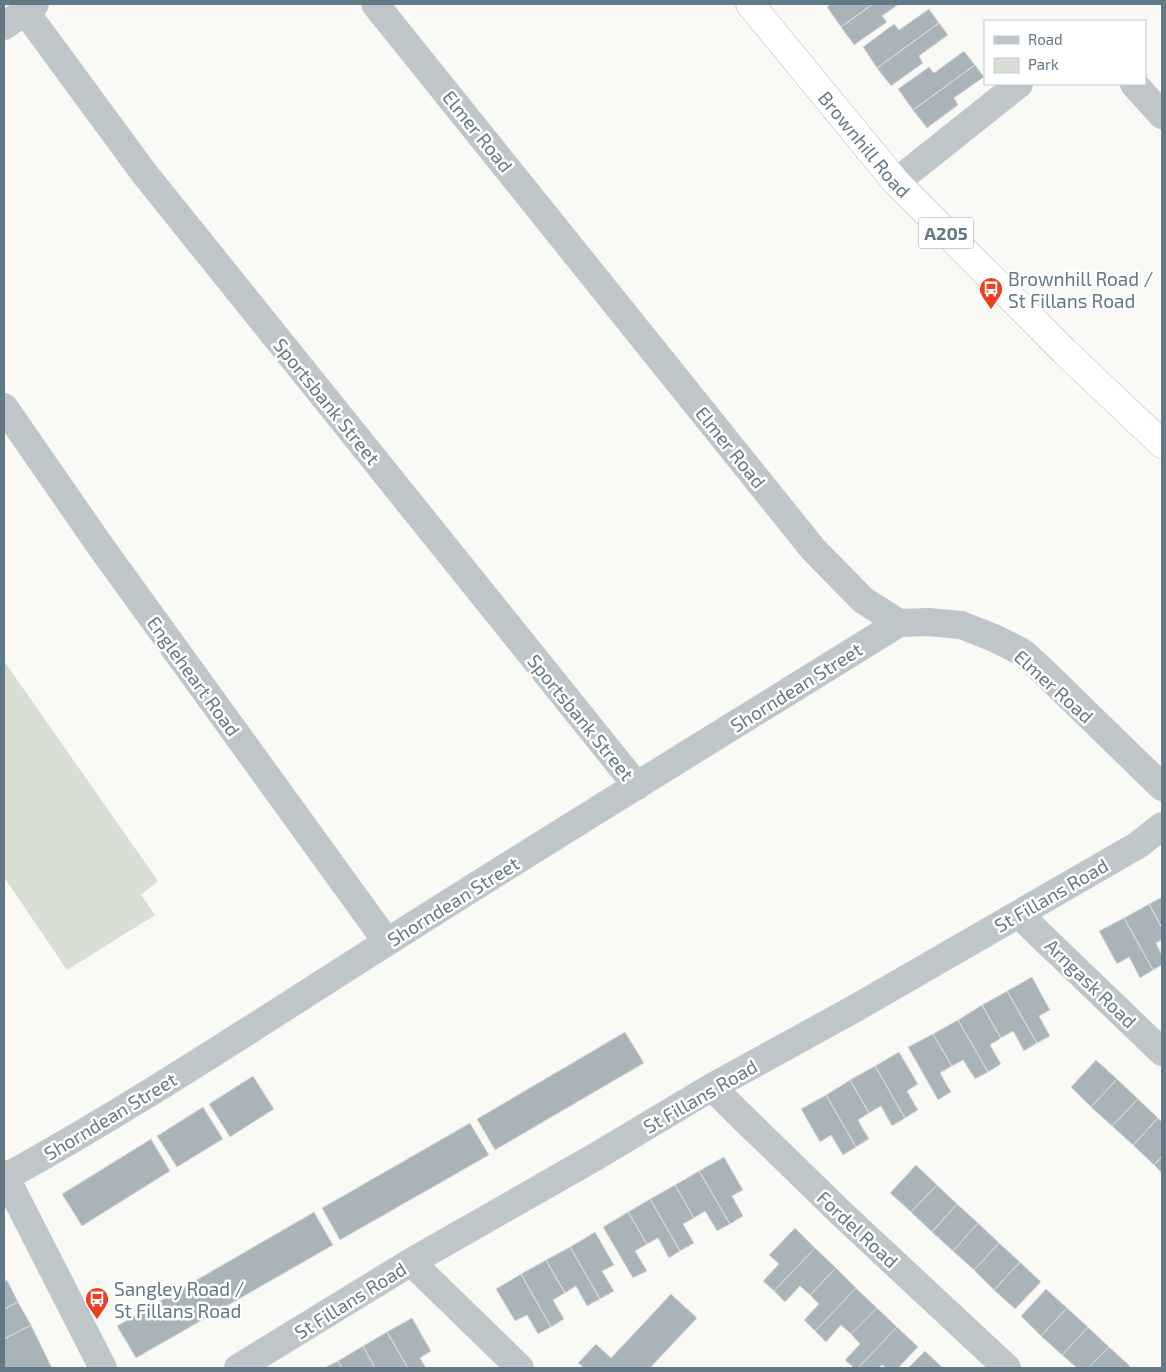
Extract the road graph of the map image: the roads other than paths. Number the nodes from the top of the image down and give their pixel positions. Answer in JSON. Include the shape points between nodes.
{"nodes":[{"id":1,"x":375,"y":4,"type":"edge"},
{"id":2,"x":750,"y":4,"type":"edge"},
{"id":3,"x":21,"y":13,"type":"edge"},
{"id":4,"x":1018,"y":85,"type":"edge"},
{"id":5,"x":1135,"y":85,"type":"edge"},
{"id":6,"x":1162,"y":115,"type":"edge"},
{"id":7,"x":896,"y":182,"type":"junction"},
{"id":8,"x":4,"y":407,"type":"edge"},
{"id":9,"x":1162,"y":444,"type":"edge"},
{"id":10,"x":899,"y":623,"type":"junction"},
{"id":11,"x":637,"y":786,"type":"junction"},
{"id":12,"x":1162,"y":787,"type":"edge"},
{"id":13,"x":1162,"y":826,"type":"edge"},
{"id":14,"x":1022,"y":912,"type":"junction"},
{"id":15,"x":387,"y":942,"type":"junction"},
{"id":16,"x":1162,"y":1052,"type":"edge"},
{"id":17,"x":712,"y":1086,"type":"junction"},
{"id":18,"x":5,"y":1176,"type":"edge"},
{"id":19,"x":411,"y":1262,"type":"junction"},
{"id":20,"x":103,"y":1368,"type":"edge"},
{"id":21,"x":238,"y":1368,"type":"edge"},
{"id":22,"x":520,"y":1368,"type":"edge"},
{"id":23,"x":1007,"y":1368,"type":"edge"}],
"edges":[{"from":1,"to":10,"type":"street","name":"Elmer Road","via":[[813,549],[863,600]]},
{"from":2,"to":7,"type":"highway","name":"Brownhill Road","number":"A205"},
{"from":3,"to":11,"type":"street","name":"Sportsbank Street","via":[[144,173]]},
{"from":4,"to":7,"type":"street"},
{"from":5,"to":6,"type":"street"},
{"from":7,"to":9,"type":"highway","name":"Brownhill Road","number":"A205"},
{"from":8,"to":15,"type":"street","name":"Engleheart Road"},
{"from":10,"to":11,"type":"street","name":"Shorndean Street"},
{"from":10,"to":12,"type":"street","name":"Elmer Road","via":[[961,625],[1022,652]]},
{"from":11,"to":15,"type":"street","name":"Shorndean Street"},
{"from":13,"to":14,"type":"street","name":"St Fillans Road","via":[[1138,845]]},
{"from":14,"to":16,"type":"street","name":"Arngask Road","via":[[1027,922]]},
{"from":14,"to":17,"type":"street","name":"St Fillans Road"},
{"from":15,"to":18,"type":"street","name":"Shorndean Street","via":[[118,1113]]},
{"from":17,"to":19,"type":"street","name":"St Fillans Road"},
{"from":17,"to":23,"type":"street","name":"Fordel Road","via":[[837,1209]]},
{"from":18,"to":20,"type":"street"},
{"from":19,"to":21,"type":"street","name":"St Fillans Road"},
{"from":19,"to":22,"type":"street"}]}
